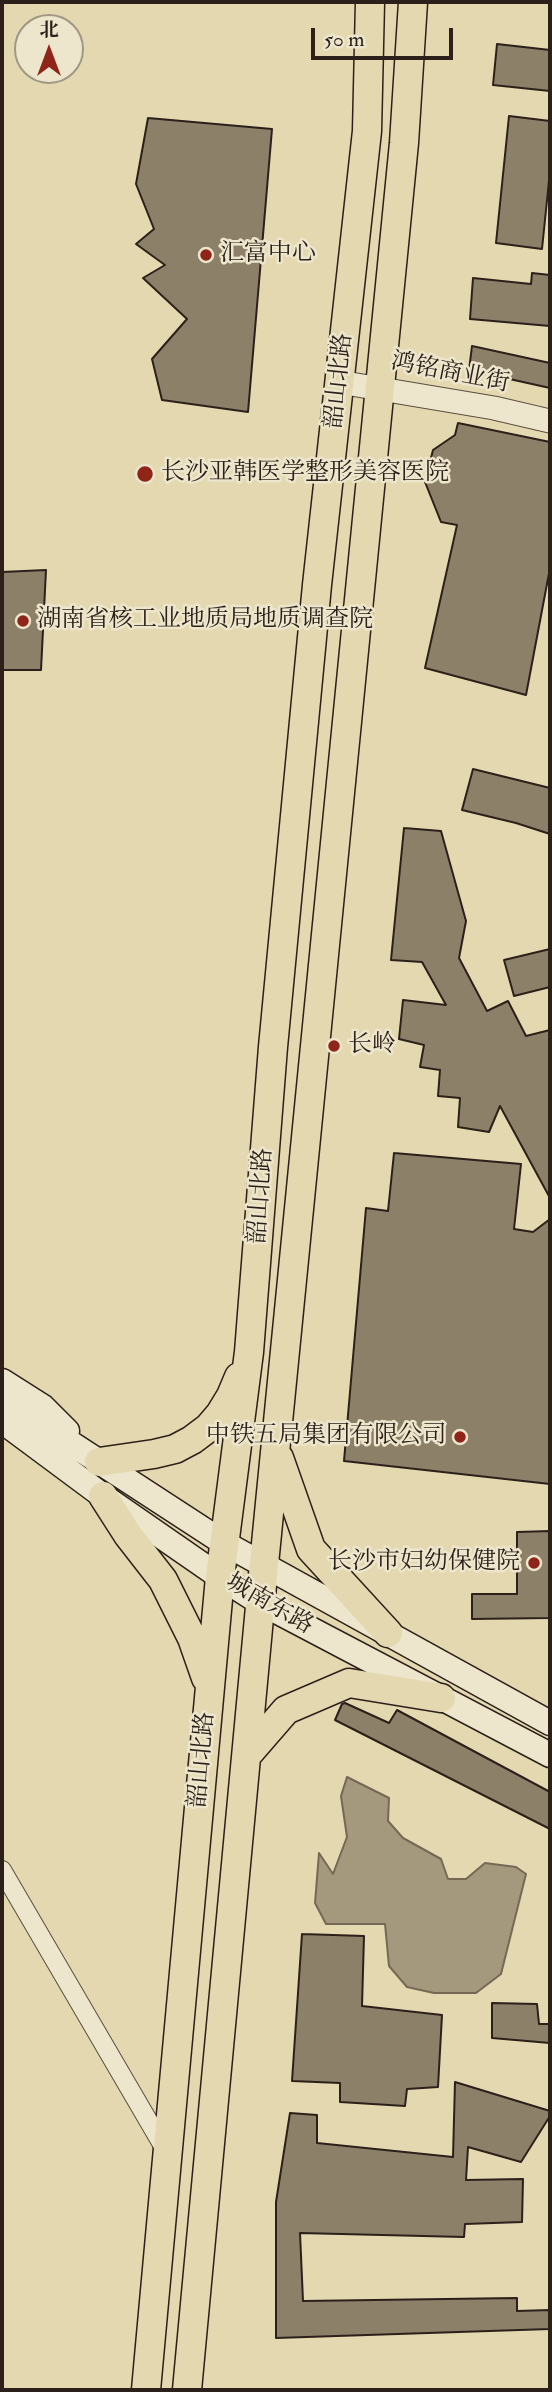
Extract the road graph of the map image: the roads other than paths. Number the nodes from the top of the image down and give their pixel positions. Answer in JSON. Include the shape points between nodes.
{"nodes":[{"id":1,"x":370,"y":2,"type":"edge"},
{"id":2,"x":413,"y":2,"type":"edge"},
{"id":3,"x":340,"y":382,"type":"junction"},
{"id":4,"x":379,"y":387,"type":"junction"},
{"id":5,"x":550,"y":421,"type":"edge"},
{"id":6,"x":250,"y":1352,"type":"junction"},
{"id":7,"x":2,"y":1381,"type":"edge"},
{"id":8,"x":5,"y":1421,"type":"edge"},
{"id":9,"x":275,"y":1449,"type":"junction"},
{"id":10,"x":95,"y":1475,"type":"junction"},
{"id":11,"x":224,"y":1543,"type":"junction"},
{"id":12,"x":264,"y":1564,"type":"junction"},
{"id":13,"x":220,"y":1577,"type":"junction"},
{"id":14,"x":261,"y":1603,"type":"junction"},
{"id":15,"x":388,"y":1633,"type":"junction"},
{"id":16,"x":209,"y":1692,"type":"junction"},
{"id":17,"x":441,"y":1698,"type":"junction"},
{"id":18,"x":550,"y":1723,"type":"edge"},
{"id":19,"x":247,"y":1755,"type":"junction"},
{"id":20,"x":550,"y":1755,"type":"edge"},
{"id":21,"x":2,"y":1870,"type":"edge"},
{"id":22,"x":167,"y":2152,"type":"junction"},
{"id":23,"x":146,"y":2390,"type":"edge"},
{"id":24,"x":187,"y":2390,"type":"edge"}],
"edges":[{"from":1,"to":3,"type":"main road","name":"韶山北路","via":[[367,131]]},
{"from":2,"to":4,"type":"main road","name":"韶山北路"},
{"from":3,"to":4,"type":"street","name":"鸿铭商业街"},
{"from":3,"to":6,"type":"main road","name":"韶山北路","via":[[276,1020]]},
{"from":4,"to":5,"type":"street","name":"鸿铭商业街"},
{"from":4,"to":9,"type":"main road","name":"韶山北路"},
{"from":6,"to":10,"type":"main road","via":[[232,1396],[208,1428],[175,1449]]},
{"from":6,"to":11,"type":"main road","name":"韶山北路"},
{"from":7,"to":10,"type":"main road","via":[[43,1407]]},
{"from":8,"to":10,"type":"main road","name":"城南东路"},
{"from":9,"to":12,"type":"main road","name":"韶山北路"},
{"from":9,"to":15,"type":"main road","via":[[311,1549]]},
{"from":10,"to":11,"type":"main road","name":"城南东路"},
{"from":10,"to":13,"type":"main road","name":"城南东路"},
{"from":10,"to":16,"type":"main road","via":[[128,1535],[163,1580],[192,1638]]},
{"from":11,"to":12,"type":"main road","name":"城南东路"},
{"from":11,"to":13,"type":"main road","name":"韶山北路"},
{"from":12,"to":14,"type":"main road","name":"韶山北路"},
{"from":12,"to":15,"type":"main road","name":"城南东路"},
{"from":13,"to":14,"type":"main road","name":"城南东路"},
{"from":13,"to":16,"type":"main road","name":"韶山北路"},
{"from":14,"to":17,"type":"main road","name":"城南东路"},
{"from":14,"to":19,"type":"main road","name":"韶山北路"},
{"from":15,"to":18,"type":"main road","name":"城南东路"},
{"from":16,"to":22,"type":"main road","name":"韶山北路"},
{"from":17,"to":19,"type":"main road","via":[[349,1683],[286,1710]]},
{"from":17,"to":20,"type":"main road","name":"城南东路"},
{"from":19,"to":24,"type":"main road","name":"韶山北路"},
{"from":21,"to":22,"type":"street"},
{"from":22,"to":23,"type":"main road","name":"韶山北路"}]}
